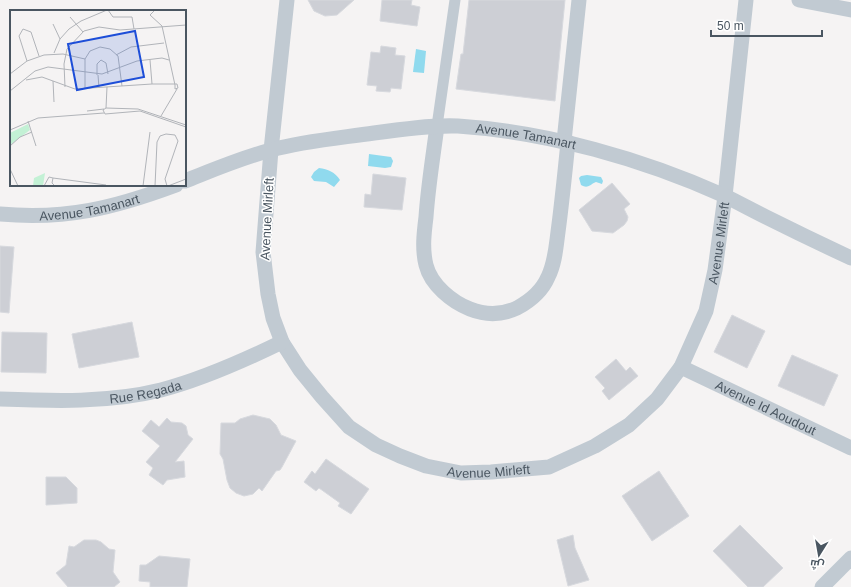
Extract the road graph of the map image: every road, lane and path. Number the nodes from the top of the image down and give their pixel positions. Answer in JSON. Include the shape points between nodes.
{"nodes":[{"id":1,"x":287,"y":0,"type":"edge"},
{"id":2,"x":455,"y":0,"type":"edge"},
{"id":3,"x":579,"y":0,"type":"edge"},
{"id":4,"x":746,"y":0,"type":"edge"},
{"id":5,"x":799,"y":0,"type":"edge"},
{"id":6,"x":851,"y":10,"type":"edge"},
{"id":7,"x":437,"y":126,"type":"junction"},
{"id":8,"x":566,"y":141,"type":"junction"},
{"id":9,"x":271,"y":150,"type":"junction"},
{"id":10,"x":186,"y":182,"type":"edge"},
{"id":11,"x":173,"y":186,"type":"edge"},
{"id":12,"x":725,"y":196,"type":"junction"},
{"id":13,"x":0,"y":214,"type":"edge"},
{"id":14,"x":851,"y":258,"type":"edge"},
{"id":15,"x":282,"y":342,"type":"junction"},
{"id":16,"x":681,"y":367,"type":"junction"},
{"id":17,"x":0,"y":399,"type":"edge"},
{"id":18,"x":851,"y":448,"type":"edge"},
{"id":19,"x":851,"y":558,"type":"edge"},
{"id":20,"x":822,"y":587,"type":"edge"}],
"edges":[{"from":1,"to":9,"type":"street","name":"Avenue Mirleft"},
{"from":2,"to":7,"type":"street"},
{"from":3,"to":8,"type":"street"},
{"from":4,"to":12,"type":"street","name":"Avenue Mirleft"},
{"from":5,"to":6,"type":"street"},
{"from":7,"to":8,"type":"street","name":"Avenue Tamanart","via":[[505,131]]},
{"from":7,"to":8,"type":"street","via":[[423,247],[426,268],[452,300],[482,313],[503,313],[526,303],[541,289],[548,277],[556,245]]},
{"from":7,"to":9,"type":"street","name":"Avenue Tamanart","via":[[312,142]]},
{"from":8,"to":12,"type":"street","name":"Avenue Tamanart","via":[[632,161]]},
{"from":9,"to":10,"type":"street","name":"Avenue Tamanart"},
{"from":9,"to":15,"type":"street","name":"Avenue Mirleft","via":[[263,252],[273,318]]},
{"from":11,"to":13,"type":"street","name":"Avenue Tamanart","via":[[137,199],[81,213],[46,216]]},
{"from":12,"to":14,"type":"street","name":"Avenue Tamanart"},
{"from":12,"to":16,"type":"street","name":"Avenue Mirleft","via":[[715,270],[706,311]]},
{"from":15,"to":16,"type":"street","name":"Avenue Mirleft","via":[[300,370],[349,427],[376,445],[400,456],[426,466],[461,473],[549,466],[595,446],[629,425],[657,399]]},
{"from":15,"to":17,"type":"street","name":"Rue Regada","via":[[199,379],[160,390],[85,399]]},
{"from":16,"to":18,"type":"street","name":"Avenue Id Aoudout"},
{"from":19,"to":20,"type":"street"}]}
